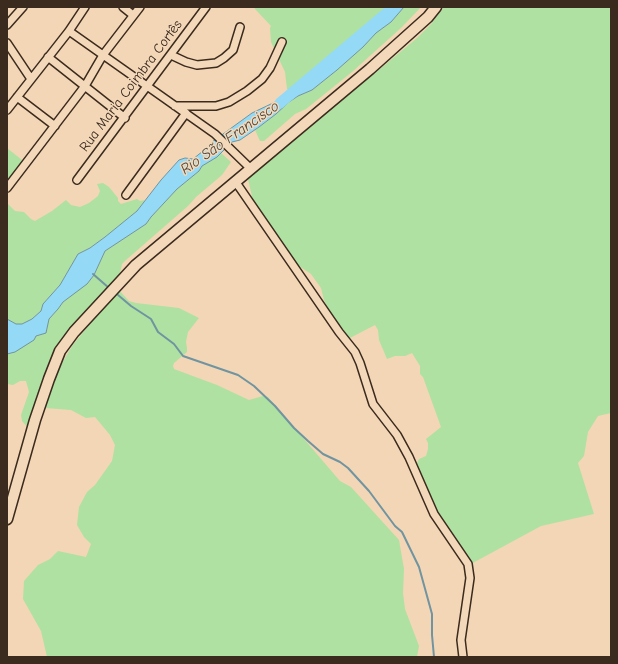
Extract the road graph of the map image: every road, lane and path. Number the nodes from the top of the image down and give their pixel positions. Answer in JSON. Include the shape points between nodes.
{"nodes":[{"id":1,"x":22,"y":7,"type":"edge"},
{"id":2,"x":85,"y":7,"type":"edge"},
{"id":3,"x":123,"y":7,"type":"edge"},
{"id":4,"x":140,"y":7,"type":"edge"},
{"id":5,"x":206,"y":7,"type":"edge"},
{"id":6,"x":436,"y":7,"type":"edge"},
{"id":7,"x":133,"y":15,"type":"junction"},
{"id":8,"x":7,"y":25,"type":"edge"},
{"id":9,"x":240,"y":27,"type":"dead end"},
{"id":10,"x":68,"y":31,"type":"junction"},
{"id":11,"x":282,"y":42,"type":"dead end"},
{"id":12,"x":7,"y":43,"type":"edge"},
{"id":13,"x":103,"y":55,"type":"junction"},
{"id":14,"x":171,"y":55,"type":"junction"},
{"id":15,"x":48,"y":57,"type":"junction"},
{"id":16,"x":31,"y":79,"type":"junction"},
{"id":17,"x":85,"y":86,"type":"junction"},
{"id":18,"x":148,"y":87,"type":"junction"},
{"id":19,"x":17,"y":97,"type":"junction"},
{"id":20,"x":175,"y":106,"type":"junction"},
{"id":21,"x":7,"y":110,"type":"edge"},
{"id":22,"x":186,"y":113,"type":"junction"},
{"id":23,"x":125,"y":118,"type":"junction"},
{"id":24,"x":55,"y":126,"type":"junction"},
{"id":25,"x":250,"y":168,"type":"junction"},
{"id":26,"x":77,"y":180,"type":"dead end"},
{"id":27,"x":235,"y":181,"type":"junction"},
{"id":28,"x":7,"y":188,"type":"edge"},
{"id":29,"x":126,"y":195,"type":"dead end"},
{"id":30,"x":7,"y":518,"type":"edge"},
{"id":31,"x":463,"y":657,"type":"edge"}],
"edges":[{"from":1,"to":8,"type":"street"},
{"from":2,"to":10,"type":"street"},
{"from":3,"to":7,"type":"street"},
{"from":4,"to":7,"type":"street"},
{"from":5,"to":14,"type":"street","name":"Rua Maria Coimbra Cortês"},
{"from":6,"to":25,"type":"main road","via":[[370,69]]},
{"from":7,"to":13,"type":"street"},
{"from":9,"to":14,"type":"street","via":[[233,50],[216,62],[197,65]]},
{"from":10,"to":13,"type":"street"},
{"from":10,"to":15,"type":"street"},
{"from":11,"to":20,"type":"street","via":[[270,68],[262,78],[229,102],[216,106]]},
{"from":12,"to":16,"type":"street"},
{"from":13,"to":17,"type":"street"},
{"from":13,"to":18,"type":"street"},
{"from":14,"to":18,"type":"street","name":"Rua Maria Coimbra Cortês"},
{"from":15,"to":16,"type":"street"},
{"from":15,"to":17,"type":"street"},
{"from":16,"to":19,"type":"street"},
{"from":17,"to":23,"type":"street"},
{"from":17,"to":24,"type":"street"},
{"from":18,"to":20,"type":"street"},
{"from":18,"to":23,"type":"street","name":"Rua Maria Coimbra Cortês"},
{"from":19,"to":21,"type":"street"},
{"from":19,"to":24,"type":"street"},
{"from":20,"to":22,"type":"street"},
{"from":22,"to":25,"type":"street","via":[[215,134]]},
{"from":22,"to":29,"type":"street"},
{"from":23,"to":26,"type":"street","name":"Rua Maria Coimbra Cortês"},
{"from":24,"to":28,"type":"street"},
{"from":25,"to":27,"type":"main road"},
{"from":27,"to":30,"type":"main road","via":[[136,265],[74,332],[60,351],[35,420]]},
{"from":27,"to":31,"type":"street","via":[[355,352],[373,404],[397,434],[434,514],[468,564],[470,578],[461,640]]}]}
